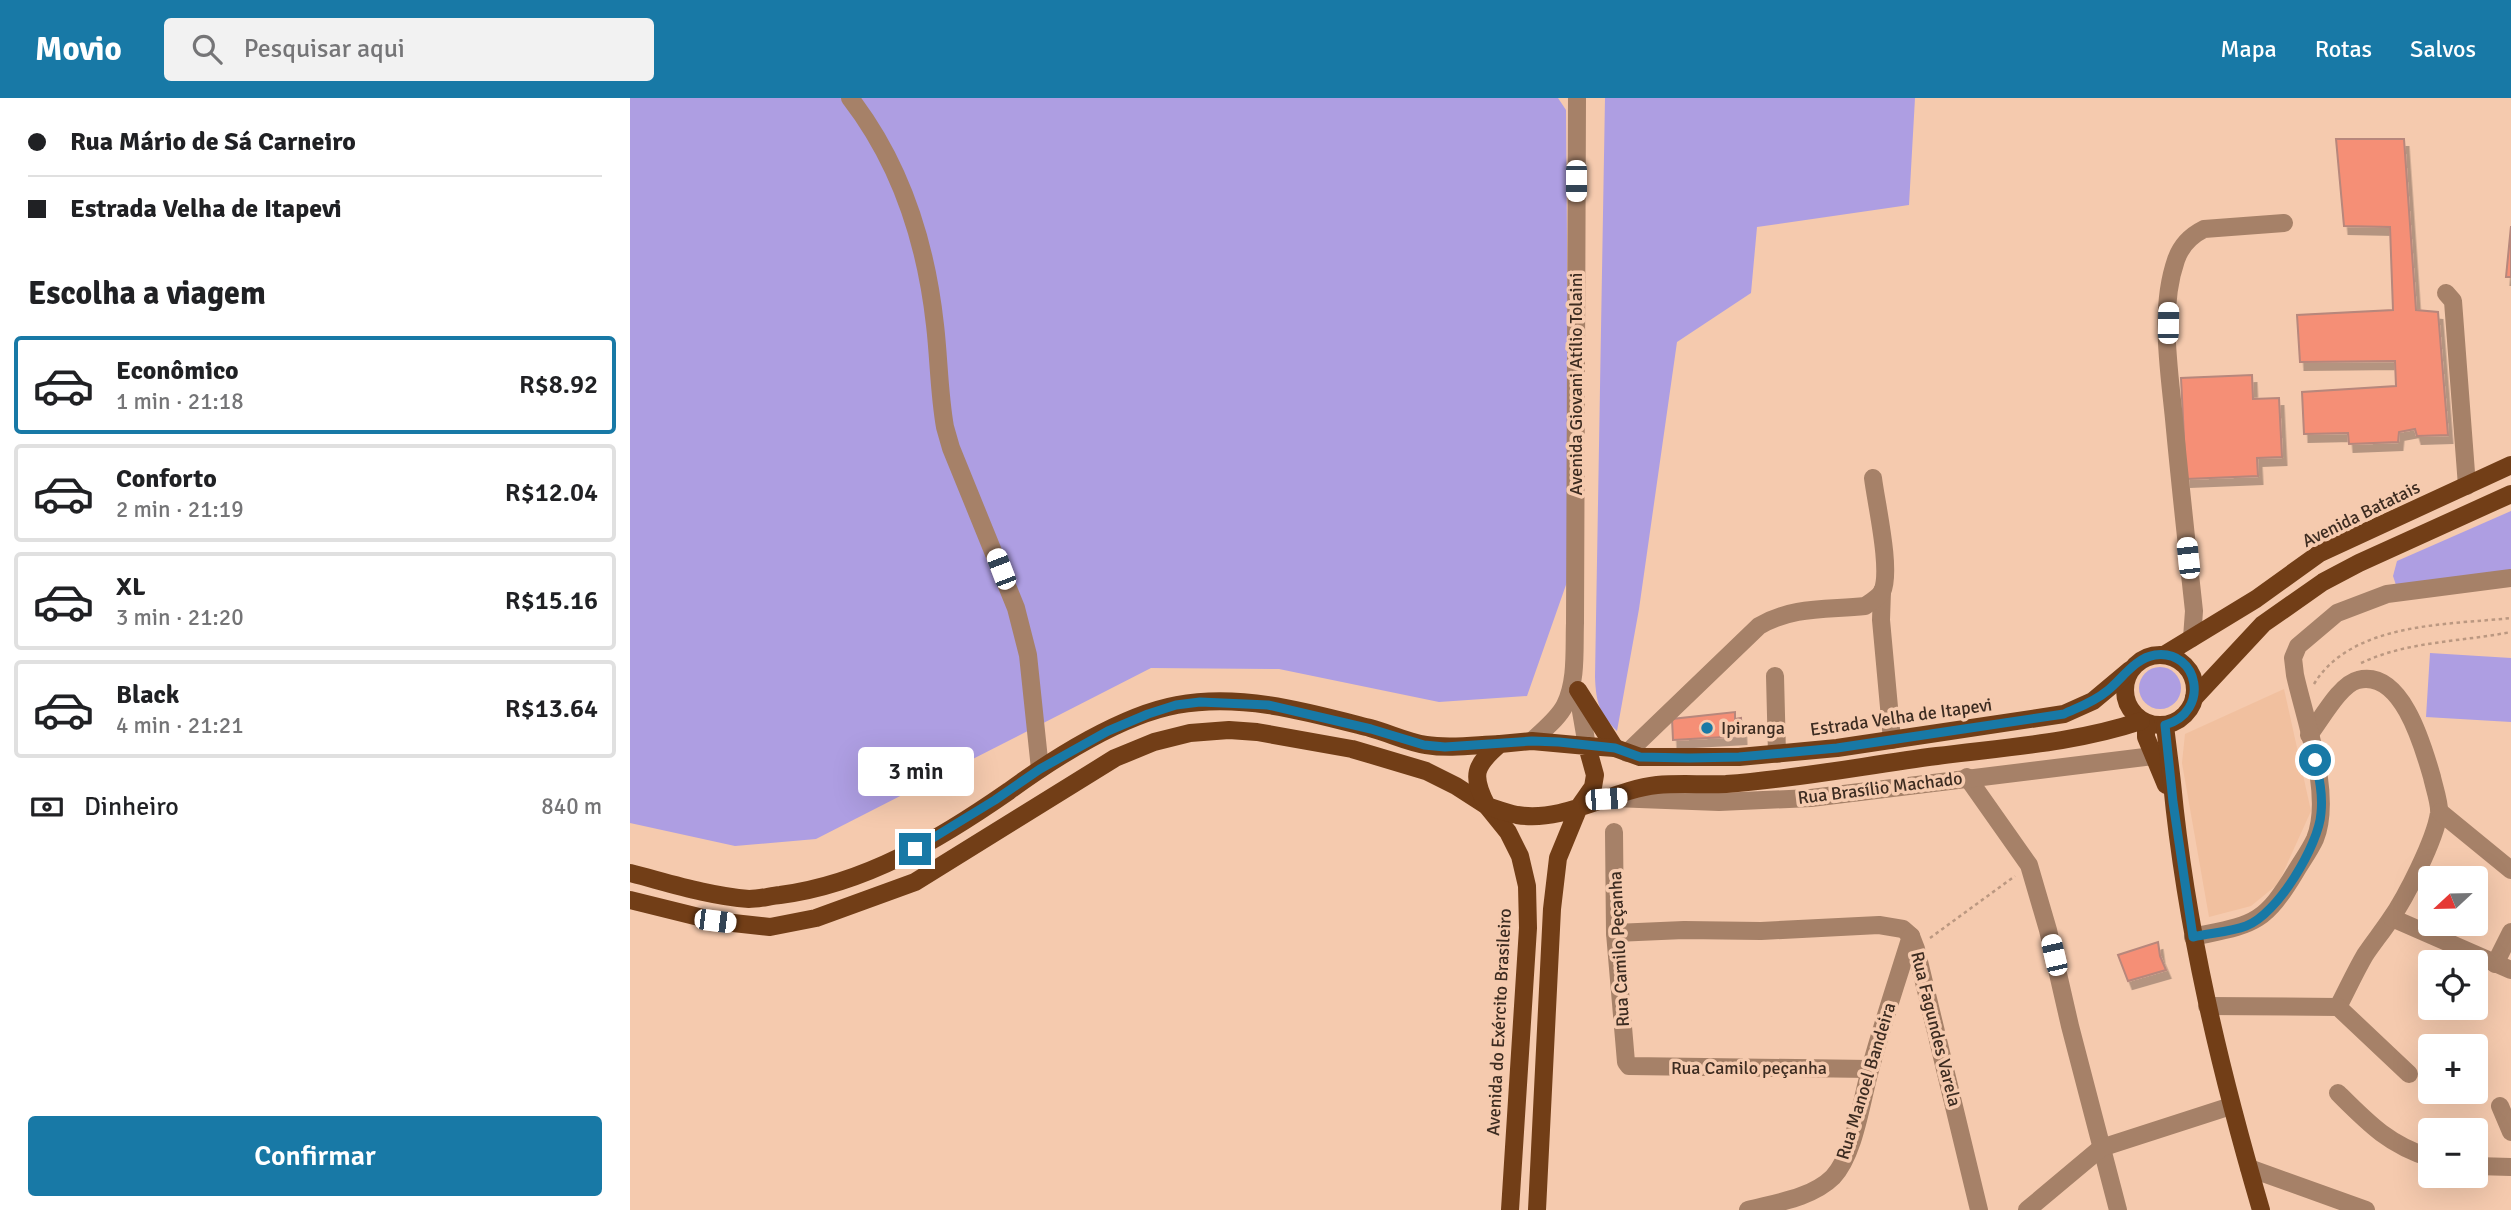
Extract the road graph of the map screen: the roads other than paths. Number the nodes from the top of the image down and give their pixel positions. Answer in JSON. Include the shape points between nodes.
{"nodes":[{"id":1,"x":850,"y":98,"type":"edge"},
{"id":2,"x":1577,"y":98,"type":"edge"},
{"id":3,"x":2284,"y":223,"type":"dead end"},
{"id":4,"x":2446,"y":293,"type":"dead end"},
{"id":5,"x":2511,"y":465,"type":"edge"},
{"id":6,"x":1872,"y":478,"type":"dead end"},
{"id":7,"x":2467,"y":486,"type":"junction"},
{"id":8,"x":2511,"y":494,"type":"edge"},
{"id":9,"x":2511,"y":578,"type":"edge"},
{"id":10,"x":1882,"y":591,"type":"junction"},
{"id":11,"x":2192,"y":638,"type":"junction"},
{"id":12,"x":2164,"y":655,"type":"junction"},
{"id":13,"x":2130,"y":670,"type":"junction"},
{"id":14,"x":1573,"y":671,"type":"junction"},
{"id":15,"x":1775,"y":676,"type":"dead end"},
{"id":16,"x":1578,"y":690,"type":"junction"},
{"id":17,"x":2199,"y":693,"type":"junction"},
{"id":18,"x":2144,"y":722,"type":"junction"},
{"id":19,"x":2165,"y":725,"type":"junction"},
{"id":20,"x":2309,"y":735,"type":"junction"},
{"id":21,"x":1892,"y":740,"type":"junction"},
{"id":22,"x":1532,"y":741,"type":"junction"},
{"id":23,"x":1500,"y":744,"type":"junction"},
{"id":24,"x":1589,"y":750,"type":"junction"},
{"id":25,"x":1621,"y":750,"type":"junction"},
{"id":26,"x":1777,"y":754,"type":"junction"},
{"id":27,"x":2153,"y":756,"type":"junction"},
{"id":28,"x":1040,"y":769,"type":"junction"},
{"id":29,"x":1967,"y":777,"type":"junction"},
{"id":30,"x":1606,"y":799,"type":"junction"},
{"id":31,"x":2173,"y":802,"type":"junction"},
{"id":32,"x":1486,"y":806,"type":"junction"},
{"id":33,"x":1579,"y":807,"type":"junction"},
{"id":34,"x":2440,"y":812,"type":"junction"},
{"id":35,"x":1614,"y":832,"type":"dead end"},
{"id":36,"x":2511,"y":870,"type":"edge"},
{"id":37,"x":630,"y":873,"type":"edge"},
{"id":38,"x":630,"y":900,"type":"edge"},
{"id":39,"x":2392,"y":918,"type":"junction"},
{"id":40,"x":2511,"y":932,"type":"edge"},
{"id":41,"x":1615,"y":933,"type":"junction"},
{"id":42,"x":2193,"y":937,"type":"junction"},
{"id":43,"x":1914,"y":942,"type":"junction"},
{"id":44,"x":2503,"y":967,"type":"edge"},
{"id":45,"x":2207,"y":1006,"type":"junction"},
{"id":46,"x":2337,"y":1007,"type":"junction"},
{"id":47,"x":1629,"y":1066,"type":"joint"},
{"id":48,"x":1870,"y":1069,"type":"junction"},
{"id":49,"x":2409,"y":1074,"type":"dead end"},
{"id":50,"x":2338,"y":1093,"type":"dead end"},
{"id":51,"x":2231,"y":1106,"type":"junction"},
{"id":52,"x":2500,"y":1107,"type":"dead end"},
{"id":53,"x":2511,"y":1132,"type":"edge"},
{"id":54,"x":2101,"y":1148,"type":"junction"},
{"id":55,"x":2418,"y":1154,"type":"edge"},
{"id":56,"x":2488,"y":1166,"type":"edge"},
{"id":57,"x":2511,"y":1167,"type":"edge"},
{"id":58,"x":2249,"y":1168,"type":"junction"},
{"id":59,"x":1792,"y":1204,"type":"edge"},
{"id":60,"x":1510,"y":1210,"type":"edge"},
{"id":61,"x":1537,"y":1210,"type":"edge"},
{"id":62,"x":1748,"y":1210,"type":"edge"},
{"id":63,"x":1979,"y":1210,"type":"edge"},
{"id":64,"x":2027,"y":1210,"type":"edge"},
{"id":65,"x":2118,"y":1210,"type":"edge"},
{"id":66,"x":2260,"y":1210,"type":"edge"},
{"id":67,"x":2366,"y":1210,"type":"edge"}],
"edges":[{"from":1,"to":28,"type":"street","via":[[885,150],[915,222],[930,279],[945,427],[1016,608],[1028,655]]},
{"from":2,"to":14,"type":"street","name":"Avenida Giovani Atílio Tolaini"},
{"from":3,"to":11,"type":"street","via":[[2204,229],[2184,243],[2176,260],[2169,296],[2168,351],[2194,611]]},
{"from":4,"to":7,"type":"street","via":[[2453,301]]},
{"from":5,"to":7,"type":"main road","name":"Avenida Batatais"},
{"from":6,"to":10,"type":"street","via":[[1885,564]]},
{"from":7,"to":11,"type":"main road","name":"Avenida Batatais","via":[[2320,553]]},
{"from":8,"to":17,"type":"main road","via":[[2323,582],[2263,624]]},
{"from":9,"to":20,"type":"street","via":[[2387,594],[2337,613],[2320,625],[2298,646],[2293,658]]},
{"from":10,"to":21,"type":"street"},
{"from":10,"to":25,"type":"street","via":[[1865,606],[1777,615]]},
{"from":11,"to":12,"type":"main road","name":"Avenida Batatais"},
{"from":12,"to":13,"type":"main road","via":[[2145,658]]},
{"from":12,"to":17,"type":"main road","via":[[2182,662]]},
{"from":13,"to":18,"type":"main road","via":[[2125,695],[2133,714]]},
{"from":13,"to":21,"type":"main road","name":"Estrada Velha de Itapevi","via":[[2093,701],[2064,714]]},
{"from":14,"to":16,"type":"street"},
{"from":14,"to":22,"type":"street","via":[[1566,704]]},
{"from":15,"to":26,"type":"street"},
{"from":16,"to":24,"type":"street"},
{"from":16,"to":25,"type":"main road"},
{"from":17,"to":19,"type":"main road","via":[[2184,716]]},
{"from":18,"to":19,"type":"main road"},
{"from":18,"to":27,"type":"main road"},
{"from":18,"to":30,"type":"main road","via":[[2043,744],[1725,784],[1636,788]]},
{"from":19,"to":31,"type":"main road"},
{"from":20,"to":34,"type":"street","via":[[2347,685],[2377,679],[2398,696],[2421,739]]},
{"from":20,"to":42,"type":"street","via":[[2321,791],[2321,815],[2303,860],[2259,919],[2247,926]]},
{"from":21,"to":26,"type":"main road","name":"Estrada Velha de Itapevi"},
{"from":22,"to":23,"type":"main road","name":"Estrada Velha de Itapevi"},
{"from":22,"to":24,"type":"main road","name":"Estrada Velha de Itapevi"},
{"from":23,"to":28,"type":"main road","name":"Estrada Velha de Itapevi","via":[[1424,745],[1268,705],[1200,702],[1148,714]]},
{"from":23,"to":32,"type":"main road","via":[[1477,773],[1476,786]]},
{"from":24,"to":25,"type":"main road","name":"Estrada Velha de Itapevi"},
{"from":24,"to":33,"type":"main road","via":[[1595,775]]},
{"from":25,"to":26,"type":"main road","name":"Estrada Velha de Itapevi","via":[[1640,757]]},
{"from":27,"to":29,"type":"street","name":"Rua Brasílio Machado"},
{"from":27,"to":31,"type":"main road"},
{"from":28,"to":37,"type":"main road","name":"Estrada Velha de Itapevi","via":[[938,836],[843,882],[750,899]]},
{"from":29,"to":30,"type":"street","name":"Rua Brasílio Machado","via":[[1811,798],[1718,802]]},
{"from":29,"to":54,"type":"street","via":[[2029,865]]},
{"from":30,"to":33,"type":"main road"},
{"from":31,"to":42,"type":"main road"},
{"from":32,"to":33,"type":"main road","via":[[1517,815]]},
{"from":32,"to":38,"type":"main road","via":[[1426,771],[1352,750],[1257,732],[1190,733],[1115,758],[915,882],[816,918],[770,928],[715,921]]},
{"from":32,"to":60,"type":"main road","name":"Avenida do Exército Brasileiro","via":[[1508,832],[1527,886]]},
{"from":33,"to":61,"type":"main road","via":[[1558,858],[1552,909]]},
{"from":34,"to":36,"type":"street"},
{"from":34,"to":39,"type":"street"},
{"from":35,"to":41,"type":"street","name":"Rua Camilo Peçanha"},
{"from":39,"to":44,"type":"street"},
{"from":39,"to":46,"type":"street"},
{"from":40,"to":44,"type":"street"},
{"from":41,"to":43,"type":"street","name":"Rua Fagundes Varela","via":[[1879,925],[1903,929]]},
{"from":41,"to":47,"type":"street","name":"Rua Camilo Peçanha"},
{"from":42,"to":45,"type":"main road"},
{"from":43,"to":48,"type":"street","name":"Rua Manoel Bandeira"},
{"from":43,"to":63,"type":"street","name":"Rua Fagundes Varela"},
{"from":45,"to":46,"type":"street"},
{"from":45,"to":51,"type":"main road"},
{"from":46,"to":49,"type":"street"},
{"from":47,"to":48,"type":"street","name":"Rua Camilo peçanha"},
{"from":48,"to":59,"type":"street","name":"Rua Manoel Bandeira","via":[[1843,1162],[1832,1177]]},
{"from":50,"to":55,"type":"street","via":[[2384,1136]]},
{"from":51,"to":54,"type":"street"},
{"from":51,"to":58,"type":"main road"},
{"from":52,"to":53,"type":"street"},
{"from":54,"to":64,"type":"street"},
{"from":54,"to":65,"type":"street"},
{"from":56,"to":57,"type":"street"},
{"from":58,"to":66,"type":"main road"},
{"from":58,"to":67,"type":"street"},
{"from":59,"to":62,"type":"street","name":"Rua Manoel Bandeira"}]}
